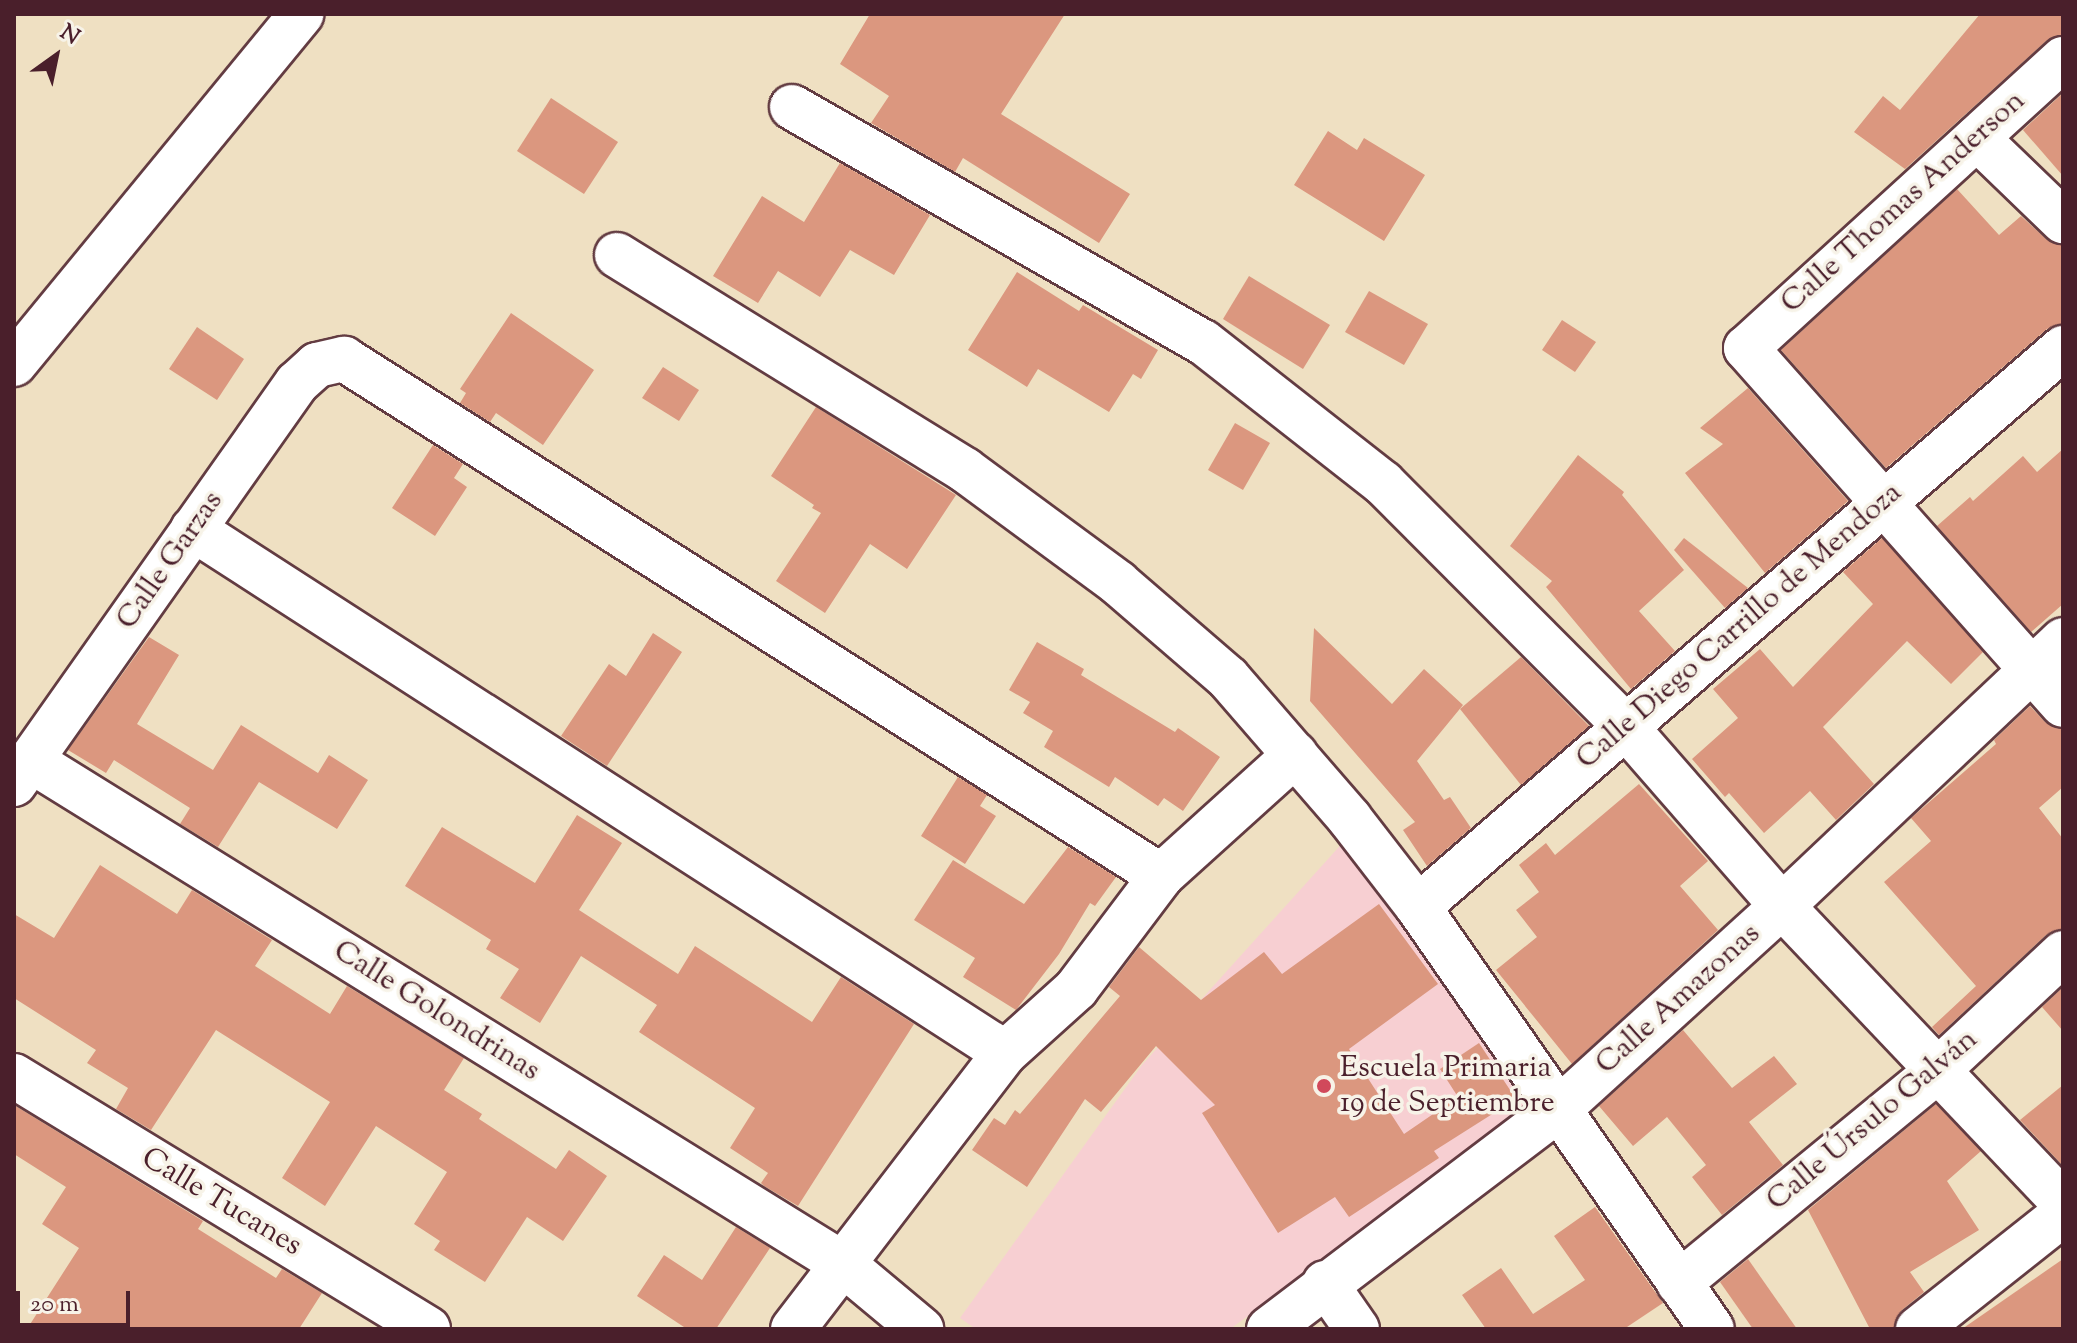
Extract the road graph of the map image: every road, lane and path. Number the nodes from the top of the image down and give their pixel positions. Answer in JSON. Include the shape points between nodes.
{"nodes":[{"id":1,"x":301,"y":14,"type":"edge"},
{"id":2,"x":2063,"y":59,"type":"edge"},
{"id":3,"x":792,"y":107,"type":"dead end"},
{"id":4,"x":1977,"y":138,"type":"junction"},
{"id":5,"x":2063,"y":221,"type":"edge"},
{"id":6,"x":617,"y":255,"type":"dead end"},
{"id":7,"x":2063,"y":348,"type":"edge"},
{"id":8,"x":14,"y":364,"type":"edge"},
{"id":9,"x":1881,"y":503,"type":"junction"},
{"id":10,"x":193,"y":529,"type":"junction"},
{"id":11,"x":2048,"y":654,"type":"edge"},
{"id":12,"x":2063,"y":705,"type":"edge"},
{"id":13,"x":1625,"y":726,"type":"junction"},
{"id":14,"x":1295,"y":755,"type":"junction"},
{"id":15,"x":22,"y":772,"type":"edge"},
{"id":16,"x":1161,"y":876,"type":"junction"},
{"id":17,"x":1782,"y":906,"type":"junction"},
{"id":18,"x":1418,"y":907,"type":"junction"},
{"id":19,"x":2063,"y":953,"type":"edge"},
{"id":20,"x":1005,"y":1053,"type":"junction"},
{"id":21,"x":1936,"y":1072,"type":"junction"},
{"id":22,"x":14,"y":1076,"type":"edge"},
{"id":23,"x":1559,"y":1109,"type":"junction"},
{"id":24,"x":2063,"y":1202,"type":"edge"},
{"id":25,"x":2063,"y":1214,"type":"edge"},
{"id":26,"x":843,"y":1264,"type":"junction"},
{"id":27,"x":1325,"y":1283,"type":"junction"},
{"id":28,"x":1679,"y":1283,"type":"junction"},
{"id":29,"x":428,"y":1329,"type":"edge"},
{"id":30,"x":793,"y":1329,"type":"edge"},
{"id":31,"x":921,"y":1329,"type":"edge"},
{"id":32,"x":1269,"y":1329,"type":"edge"},
{"id":33,"x":1357,"y":1329,"type":"edge"},
{"id":34,"x":1712,"y":1329,"type":"edge"},
{"id":35,"x":1918,"y":1329,"type":"edge"}],
"edges":[{"from":1,"to":8,"type":"street"},
{"from":2,"to":4,"type":"street","name":"Calle Thomas Anderson"},
{"from":3,"to":13,"type":"street","via":[[1203,342],[1383,483]]},
{"from":4,"to":5,"type":"street"},
{"from":4,"to":9,"type":"street","name":"Calle Thomas Anderson","via":[[1746,348]]},
{"from":6,"to":14,"type":"street","via":[[965,470],[1016,507],[1118,583],[1228,678]]},
{"from":7,"to":9,"type":"street","name":"Calle Diego Carrillo de Mendoza"},
{"from":9,"to":11,"type":"street"},
{"from":9,"to":13,"type":"street","name":"Calle Diego Carrillo de Mendoza"},
{"from":10,"to":15,"type":"street","name":"Calle Garzas"},
{"from":10,"to":16,"type":"street","name":"Calle Garzas","via":[[297,383],[317,365],[344,359]]},
{"from":10,"to":20,"type":"street"},
{"from":11,"to":12,"type":"street"},
{"from":11,"to":17,"type":"street","name":"Calle Amazonas"},
{"from":13,"to":17,"type":"street"},
{"from":13,"to":18,"type":"street","name":"Calle Diego Carrillo de Mendoza"},
{"from":14,"to":16,"type":"street"},
{"from":14,"to":18,"type":"street"},
{"from":15,"to":26,"type":"street","name":"Calle Golondrinas"},
{"from":16,"to":20,"type":"street","via":[[1076,989]]},
{"from":17,"to":21,"type":"street"},
{"from":17,"to":23,"type":"street","name":"Calle Amazonas"},
{"from":18,"to":23,"type":"street"},
{"from":19,"to":21,"type":"street","name":"Calle Úrsulo Galván"},
{"from":20,"to":26,"type":"street"},
{"from":21,"to":24,"type":"street"},
{"from":21,"to":28,"type":"street","name":"Calle Úrsulo Galván"},
{"from":22,"to":29,"type":"street","name":"Calle Tucanes"},
{"from":23,"to":27,"type":"street","name":"Calle Amazonas"},
{"from":23,"to":28,"type":"street"},
{"from":25,"to":35,"type":"street"},
{"from":26,"to":30,"type":"street"},
{"from":26,"to":31,"type":"street","name":"Calle Golondrinas"},
{"from":27,"to":32,"type":"street","name":"Calle Amazonas"},
{"from":27,"to":33,"type":"street"},
{"from":28,"to":34,"type":"street"}]}
